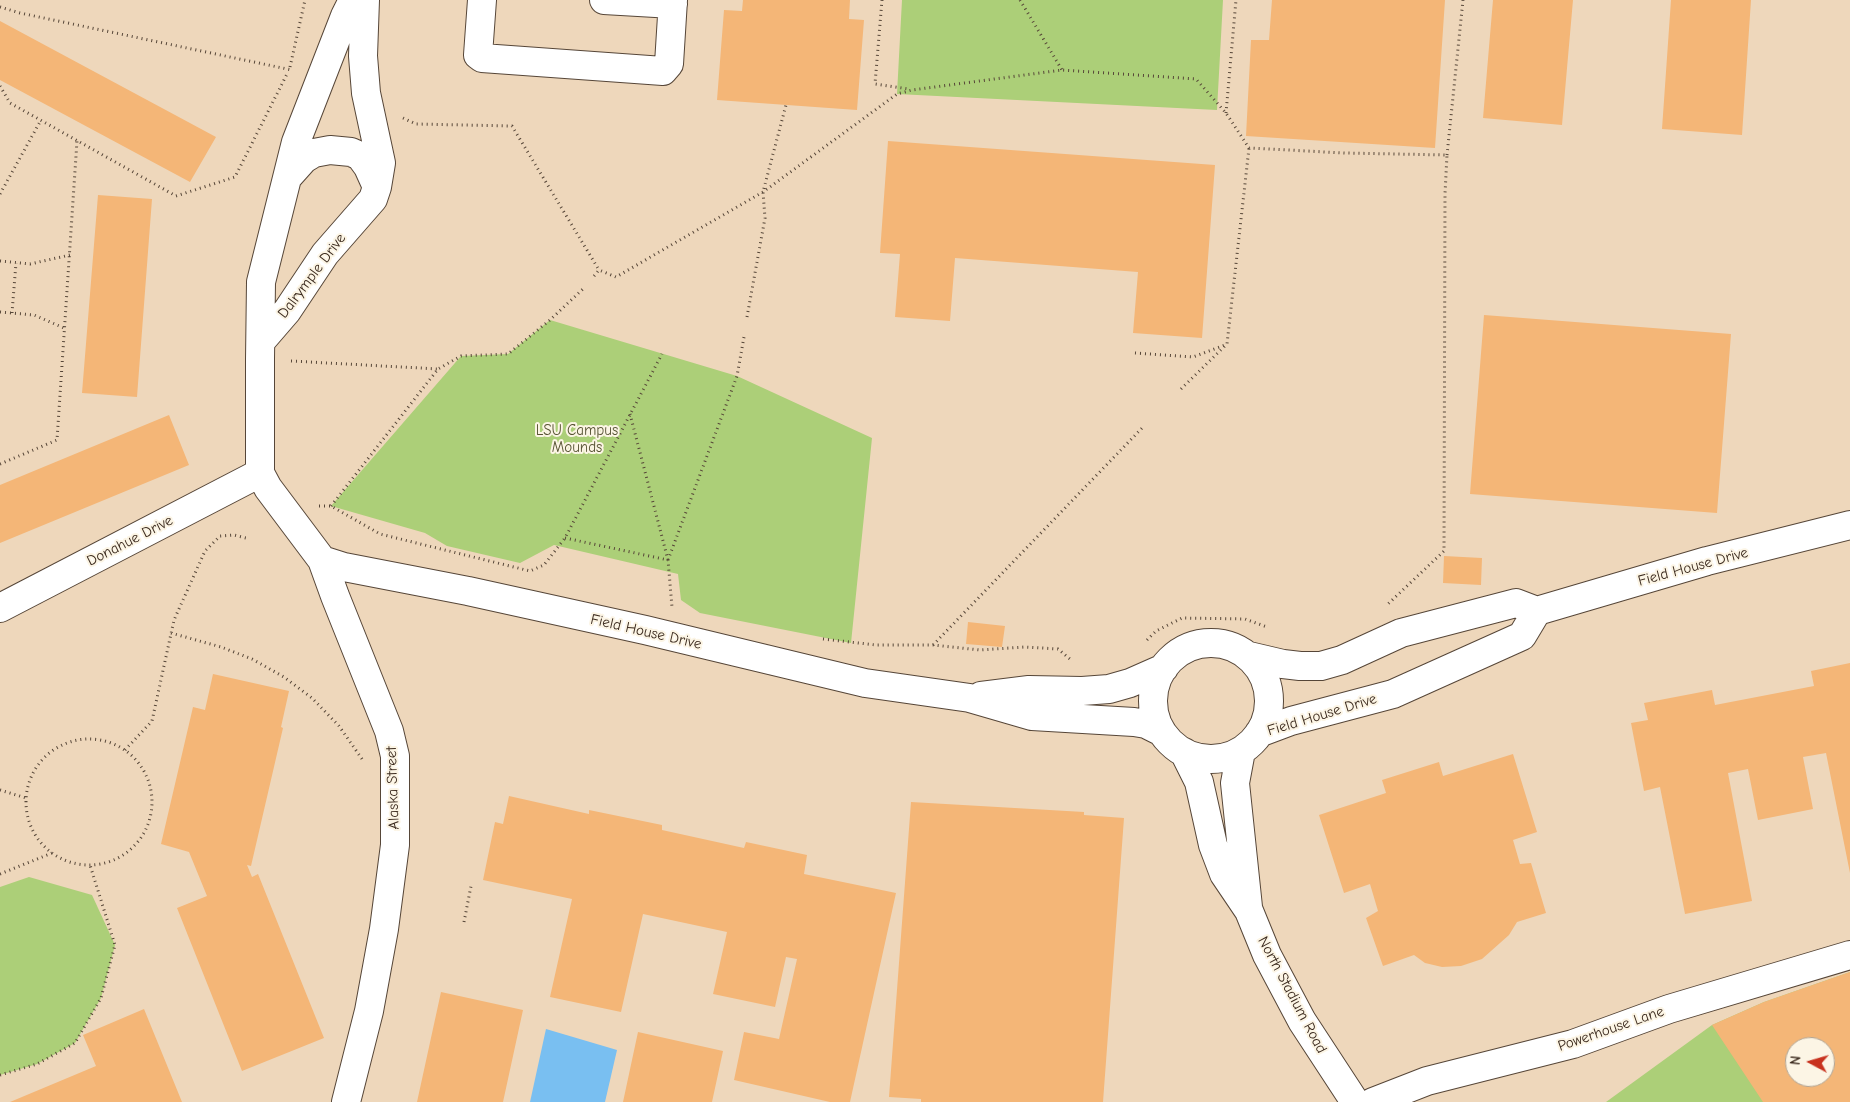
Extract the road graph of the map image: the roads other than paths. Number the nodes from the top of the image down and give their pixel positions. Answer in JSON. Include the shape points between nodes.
{"nodes":[{"id":1,"x":353,"y":0,"type":"edge"},
{"id":2,"x":365,"y":0,"type":"edge"},
{"id":3,"x":482,"y":0,"type":"edge"},
{"id":4,"x":604,"y":0,"type":"edge"},
{"id":5,"x":673,"y":2,"type":"edge"},
{"id":6,"x":287,"y":179,"type":"junction"},
{"id":7,"x":378,"y":187,"type":"junction"},
{"id":8,"x":261,"y":350,"type":"junction"},
{"id":9,"x":260,"y":473,"type":"junction"},
{"id":10,"x":1850,"y":525,"type":"edge"},
{"id":11,"x":322,"y":560,"type":"junction"},
{"id":12,"x":0,"y":608,"type":"edge"},
{"id":13,"x":1537,"y":611,"type":"junction"},
{"id":14,"x":1249,"y":656,"type":"junction"},
{"id":15,"x":1164,"y":668,"type":"junction"},
{"id":16,"x":970,"y":698,"type":"junction"},
{"id":17,"x":1162,"y":732,"type":"junction"},
{"id":18,"x":1250,"y":742,"type":"junction"},
{"id":19,"x":1184,"y":752,"type":"junction"},
{"id":20,"x":1249,"y":911,"type":"junction"},
{"id":21,"x":1850,"y":955,"type":"edge"},
{"id":22,"x":346,"y":1102,"type":"edge"},
{"id":23,"x":1355,"y":1102,"type":"edge"},
{"id":24,"x":1373,"y":1102,"type":"edge"}],
"edges":[{"from":1,"to":6,"type":"street","name":"Dalrymple Drive","via":[[296,142]]},
{"from":2,"to":7,"type":"street","name":"Dalrymple Drive","via":[[363,56],[366,93],[381,163]]},
{"from":3,"to":5,"type":"street","via":[[478,55],[482,58],[663,71],[669,64]]},
{"from":4,"to":5,"type":"street"},
{"from":6,"to":7,"type":"street","name":"Dalrymple Drive","via":[[304,159],[330,150],[360,156]]},
{"from":6,"to":8,"type":"street","name":"Dalrymple Drive","via":[[261,282]]},
{"from":7,"to":8,"type":"street","name":"Dalrymple Drive","via":[[373,199],[325,254]]},
{"from":8,"to":9,"type":"street","name":"Dalrymple Drive"},
{"from":9,"to":11,"type":"street","name":"Alaska Street"},
{"from":9,"to":12,"type":"street","name":"Donahue Drive"},
{"from":10,"to":13,"type":"street","name":"Field House Drive","via":[[1707,561]]},
{"from":11,"to":16,"type":"street","name":"Field House Drive","via":[[635,628],[865,683]]},
{"from":11,"to":22,"type":"street","name":"Alaska Street","via":[[390,731],[395,756],[395,845],[384,929],[369,1011]]},
{"from":13,"to":14,"type":"street","via":[[1516,603],[1401,633],[1321,666],[1283,664]]},
{"from":13,"to":18,"type":"street","name":"Field House Drive","via":[[1522,636],[1393,694],[1291,721]]},
{"from":14,"to":15,"type":"street","via":[[1236,647],[1203,642],[1176,654]]},
{"from":14,"to":18,"type":"street","via":[[1264,676],[1270,698],[1265,724]]},
{"from":15,"to":16,"type":"street","name":"Field House Drive","via":[[1109,688],[1028,690]]},
{"from":15,"to":17,"type":"street","via":[[1154,692],[1153,706]]},
{"from":16,"to":17,"type":"street","name":"Field House Drive","via":[[1032,716],[1134,722]]},
{"from":17,"to":19,"type":"street"},
{"from":18,"to":19,"type":"street","via":[[1226,757],[1210,760]]},
{"from":18,"to":20,"type":"street","name":"North Stadium Road","via":[[1235,783]]},
{"from":19,"to":20,"type":"street","name":"North Stadium Road","via":[[1199,782],[1213,844],[1224,874]]},
{"from":20,"to":23,"type":"street","name":"North Stadium Road","via":[[1302,1021]]},
{"from":21,"to":24,"type":"street","name":"Powerhouse Lane","via":[[1669,1009],[1573,1044],[1427,1081]]}]}
